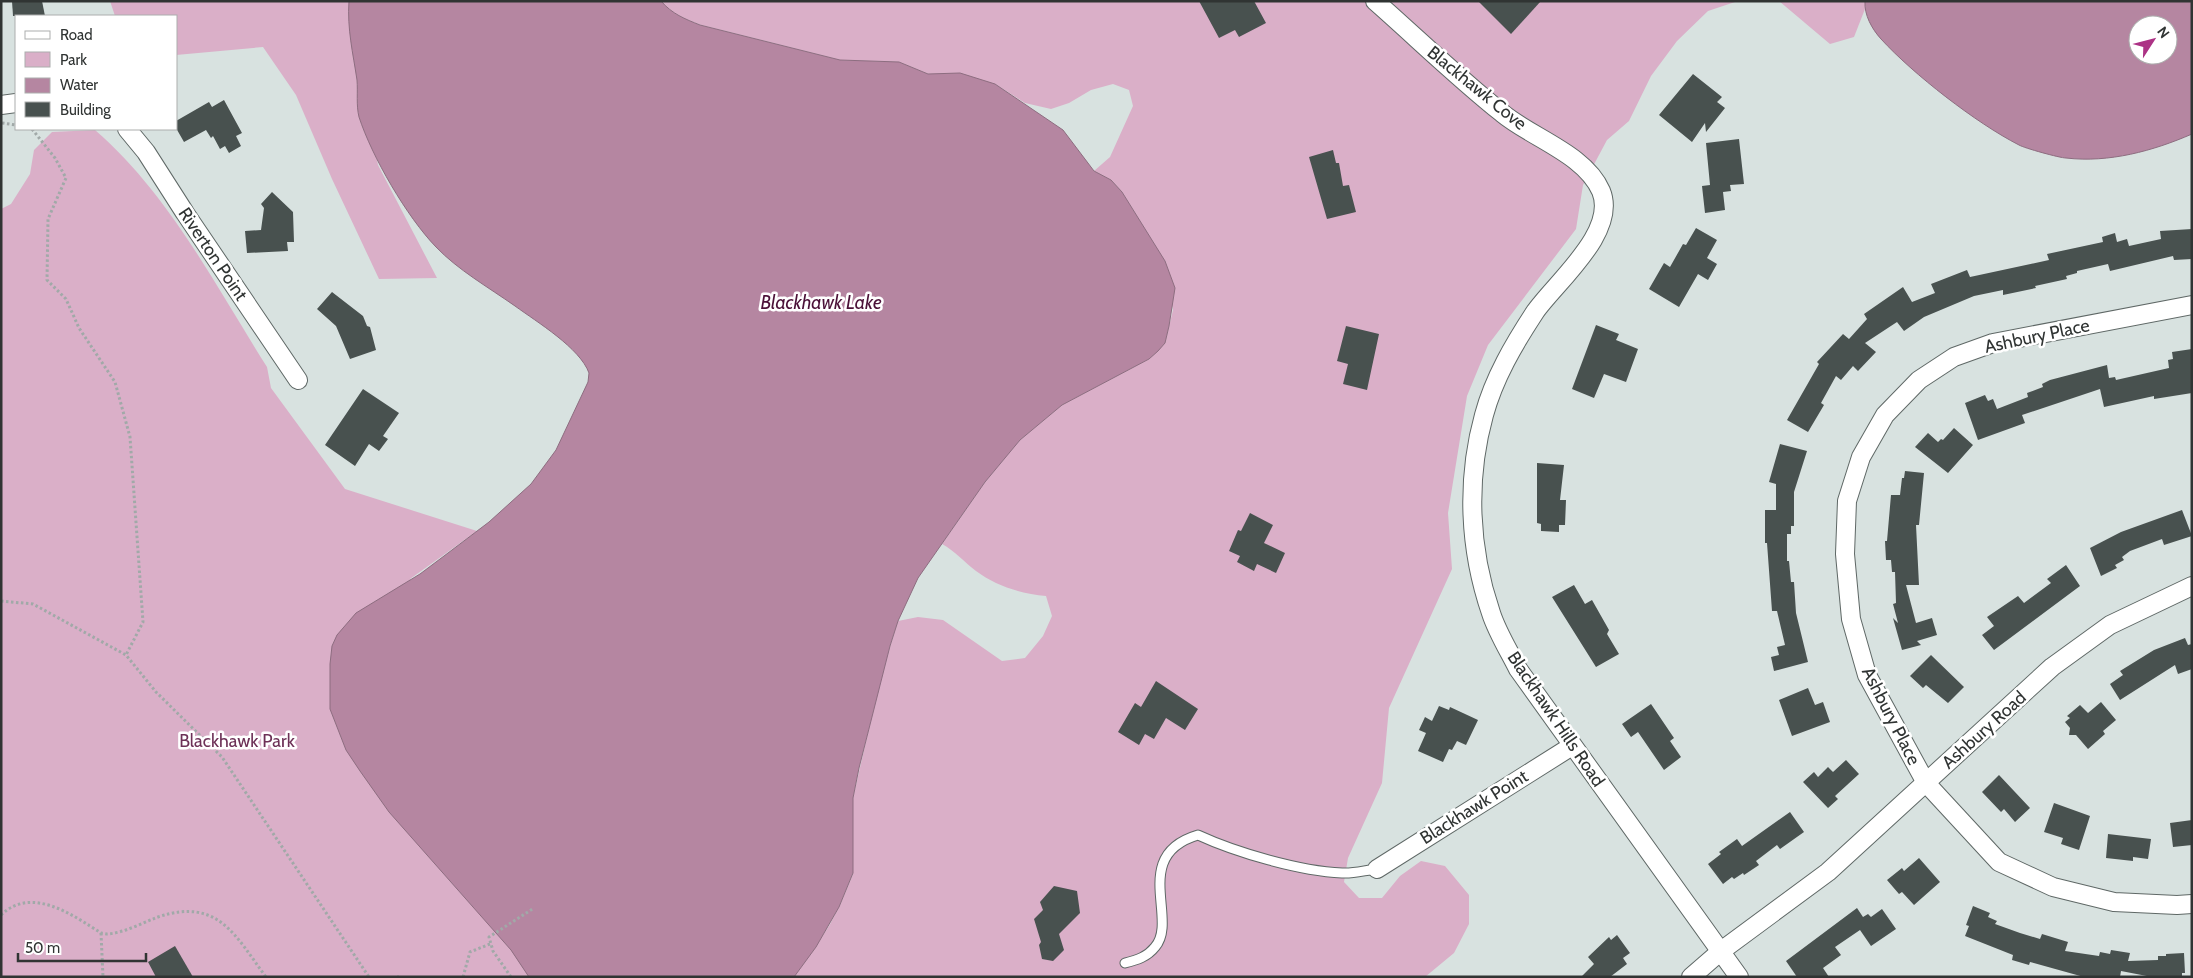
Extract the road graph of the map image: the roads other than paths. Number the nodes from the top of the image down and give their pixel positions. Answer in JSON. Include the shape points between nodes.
{"nodes":[{"id":1,"x":1375,"y":1,"type":"edge"},
{"id":2,"x":15,"y":103,"type":"edge"},
{"id":3,"x":1,"y":105,"type":"edge"},
{"id":4,"x":129,"y":130,"type":"edge"},
{"id":5,"x":1602,"y":192,"type":"joint"},
{"id":6,"x":2192,"y":305,"type":"edge"},
{"id":7,"x":298,"y":380,"type":"dead end"},
{"id":8,"x":2192,"y":586,"type":"edge"},
{"id":9,"x":1572,"y":746,"type":"junction"},
{"id":10,"x":1926,"y":783,"type":"junction"},
{"id":11,"x":1377,"y":869,"type":"joint"},
{"id":12,"x":2192,"y":904,"type":"edge"},
{"id":13,"x":1720,"y":951,"type":"junction"},
{"id":14,"x":1125,"y":963,"type":"dead end"},
{"id":15,"x":1691,"y":977,"type":"edge"},
{"id":16,"x":1739,"y":977,"type":"edge"}],
"edges":[{"from":1,"to":5,"type":"street","name":"Blackhawk Cove","via":[[1503,114],[1585,166]]},
{"from":2,"to":3,"type":"street"},
{"from":4,"to":7,"type":"street","name":"Riverton Point"},
{"from":5,"to":9,"type":"street","name":"Blackhawk Hills Road","via":[[1603,216],[1591,246],[1537,310],[1506,358],[1484,414],[1472,474],[1474,545],[1491,615],[1518,669]]},
{"from":6,"to":10,"type":"street","name":"Ashbury Place","via":[[1993,343],[1954,357],[1919,380],[1886,415],[1861,457],[1847,501],[1845,554],[1851,619],[1867,676]]},
{"from":8,"to":10,"type":"street","name":"Ashbury Road","via":[[2110,625],[2052,667]]},
{"from":9,"to":11,"type":"street","name":"Blackhawk Point"},
{"from":9,"to":13,"type":"street","name":"Blackhawk Hills Road"},
{"from":10,"to":12,"type":"street","name":"Ashbury Place","via":[[1999,862],[2053,887],[2114,902]]},
{"from":10,"to":13,"type":"street","name":"Ashbury Road","via":[[1828,872]]},
{"from":11,"to":14,"type":"lane","via":[[1343,874],[1260,857],[1198,836],[1187,839],[1162,864],[1158,890],[1161,935],[1156,946],[1143,958]]},
{"from":13,"to":15,"type":"street","name":"Ashbury Road"},
{"from":13,"to":16,"type":"street","name":"Blackhawk Hills Road"}]}
